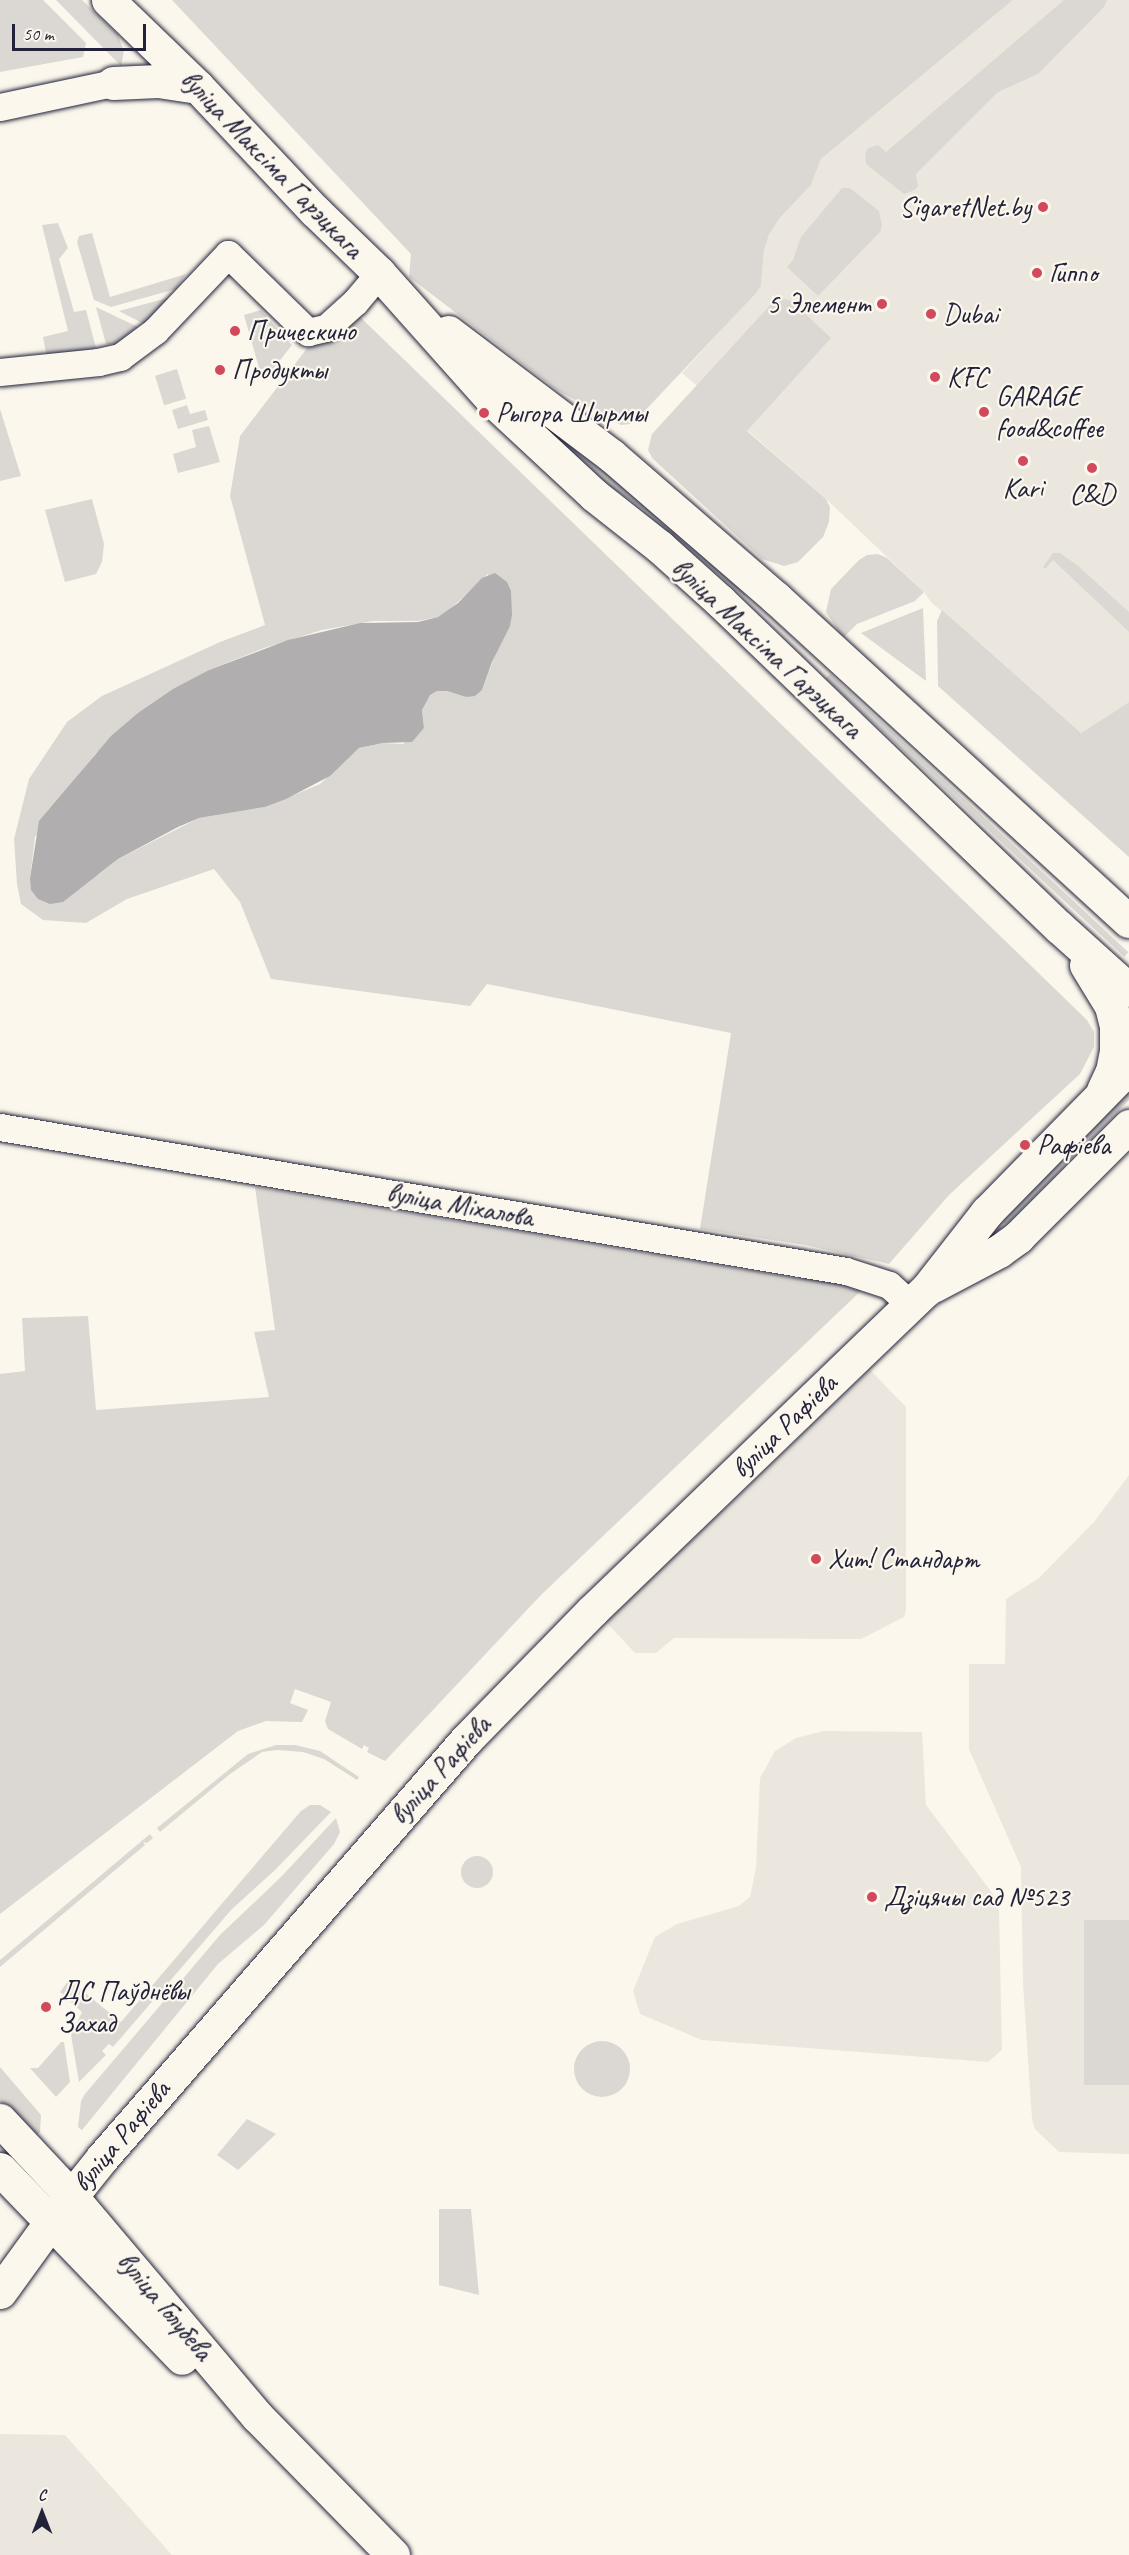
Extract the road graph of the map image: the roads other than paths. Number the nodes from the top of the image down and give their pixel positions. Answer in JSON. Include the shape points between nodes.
{"nodes":[{"id":1,"x":119,"y":11,"type":"edge"},
{"id":2,"x":113,"y":83,"type":"junction"},
{"id":3,"x":198,"y":87,"type":"junction"},
{"id":4,"x":0,"y":107,"type":"edge"},
{"id":5,"x":379,"y":273,"type":"junction"},
{"id":6,"x":408,"y":306,"type":"junction"},
{"id":7,"x":0,"y":372,"type":"edge"},
{"id":8,"x":795,"y":615,"type":"junction"},
{"id":9,"x":766,"y":646,"type":"junction"},
{"id":10,"x":1095,"y":893,"type":"junction"},
{"id":11,"x":1129,"y":910,"type":"edge"},
{"id":12,"x":1129,"y":921,"type":"edge"},
{"id":13,"x":1059,"y":927,"type":"junction"},
{"id":14,"x":1129,"y":990,"type":"edge"},
{"id":15,"x":1129,"y":1067,"type":"edge"},
{"id":16,"x":1099,"y":1099,"type":"junction"},
{"id":17,"x":0,"y":1127,"type":"edge"},
{"id":18,"x":1128,"y":1128,"type":"edge"},
{"id":19,"x":918,"y":1297,"type":"junction"},
{"id":20,"x":0,"y":2120,"type":"edge"},
{"id":21,"x":0,"y":2169,"type":"edge"},
{"id":22,"x":71,"y":2196,"type":"junction"},
{"id":23,"x":50,"y":2223,"type":"junction"},
{"id":24,"x":0,"y":2292,"type":"edge"},
{"id":25,"x":258,"y":2417,"type":"junction"},
{"id":26,"x":393,"y":2555,"type":"edge"}],
"edges":[{"from":1,"to":2,"type":"main road","via":[[136,48],[129,70]]},
{"from":1,"to":3,"type":"main road","name":"вуліца Максіма Гарэцкага"},
{"from":2,"to":3,"type":"main road","via":[[158,81]]},
{"from":2,"to":4,"type":"street"},
{"from":3,"to":5,"type":"main road","name":"вуліца Максіма Гарэцкага"},
{"from":5,"to":6,"type":"main road","name":"вуліца Максіма Гарэцкага"},
{"from":5,"to":7,"type":"street","via":[[326,328],[308,332],[228,254],[155,331],[120,357]]},
{"from":6,"to":8,"type":"main road","name":"вуліца Максіма Гарэцкага","via":[[469,345],[612,456]]},
{"from":6,"to":9,"type":"main road","name":"вуліца Максіма Гарэцкага","via":[[494,402]]},
{"from":8,"to":9,"type":"main road"},
{"from":8,"to":10,"type":"main road","name":"вуліца Максіма Гарэцкага"},
{"from":9,"to":13,"type":"main road","name":"вуліца Максіма Гарэцкага"},
{"from":10,"to":11,"type":"main road"},
{"from":10,"to":12,"type":"main road","name":"вуліца Максіма Гарэцкага"},
{"from":13,"to":14,"type":"main road","name":"вуліца Максіма Гарэцкага"},
{"from":13,"to":16,"type":"main road","via":[[1095,978],[1111,1006],[1116,1026],[1112,1071]]},
{"from":15,"to":16,"type":"main road","name":"вуліца Рафіева"},
{"from":16,"to":19,"type":"main road","name":"вуліца Рафіева","via":[[987,1212]]},
{"from":17,"to":19,"type":"street","name":"вуліца Міхалова","via":[[854,1273]]},
{"from":18,"to":19,"type":"main road","name":"вуліца Рафіева","via":[[1018,1237]]},
{"from":19,"to":22,"type":"main road","name":"вуліца Рафіева","via":[[592,1611],[466,1740]]},
{"from":20,"to":22,"type":"main road","name":"вуліца Голубева"},
{"from":21,"to":23,"type":"main road","name":"вуліца Голубева"},
{"from":22,"to":23,"type":"main road","name":"вуліца Рафіева"},
{"from":22,"to":25,"type":"main road","name":"вуліца Голубева"},
{"from":23,"to":24,"type":"main road","name":"вуліца Рафіева"},
{"from":23,"to":25,"type":"main road","name":"вуліца Голубева","via":[[187,2364]]},
{"from":25,"to":26,"type":"main road","name":"вуліца Голубева"}]}
